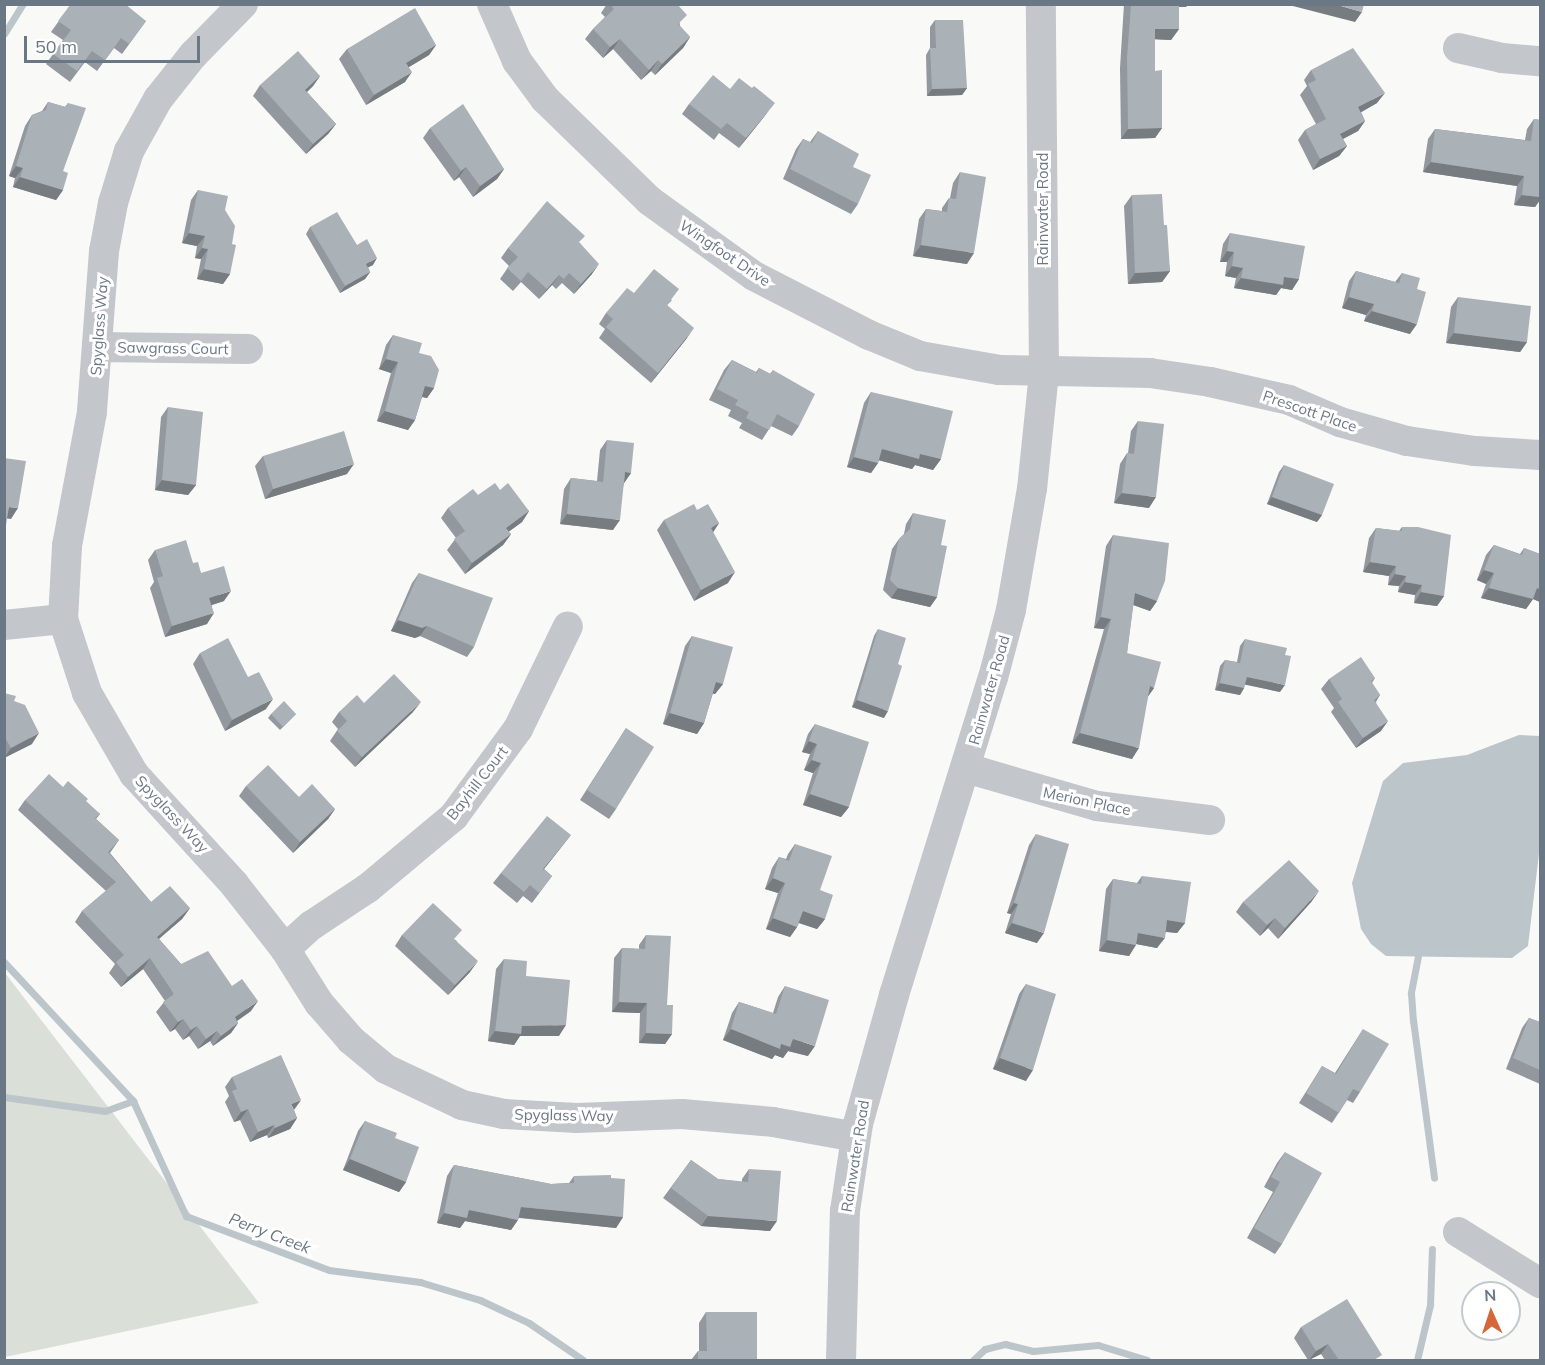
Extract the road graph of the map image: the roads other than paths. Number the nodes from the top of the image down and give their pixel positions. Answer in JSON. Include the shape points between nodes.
{"nodes":[{"id":1,"x":243,"y":4,"type":"edge"},
{"id":2,"x":492,"y":4,"type":"edge"},
{"id":3,"x":1041,"y":4,"type":"edge"},
{"id":4,"x":1458,"y":48,"type":"dead end"},
{"id":5,"x":1540,"y":61,"type":"edge"},
{"id":6,"x":97,"y":347,"type":"junction"},
{"id":7,"x":248,"y":350,"type":"dead end"},
{"id":8,"x":1044,"y":372,"type":"junction"},
{"id":9,"x":1540,"y":455,"type":"edge"},
{"id":10,"x":63,"y":619,"type":"junction"},
{"id":11,"x":4,"y":625,"type":"edge"},
{"id":12,"x":568,"y":626,"type":"dead end"},
{"id":13,"x":966,"y":768,"type":"junction"},
{"id":14,"x":1210,"y":820,"type":"dead end"},
{"id":15,"x":285,"y":949,"type":"junction"},
{"id":16,"x":856,"y":1137,"type":"junction"},
{"id":17,"x":1458,"y":1233,"type":"dead end"},
{"id":18,"x":1540,"y":1283,"type":"edge"},
{"id":19,"x":841,"y":1360,"type":"edge"}],
"edges":[{"from":1,"to":6,"type":"street","name":"Spyglass Way","via":[[193,55],[158,99],[129,151],[104,251]]},
{"from":2,"to":8,"type":"street","name":"Wingfoot Drive","via":[[517,61],[545,99],[650,201],[754,276],[869,335],[920,356],[999,370]]},
{"from":3,"to":8,"type":"street","name":"Rainwater Road"},
{"from":4,"to":5,"type":"street"},
{"from":6,"to":7,"type":"street","name":"Sawgrass Court"},
{"from":6,"to":10,"type":"street","name":"Spyglass Way","via":[[92,412],[67,546]]},
{"from":8,"to":9,"type":"street","name":"Prescott Place","via":[[1150,373],[1210,382],[1289,400],[1340,422],[1407,441],[1475,452]]},
{"from":8,"to":13,"type":"street","name":"Rainwater Road","via":[[1020,566]]},
{"from":10,"to":11,"type":"street"},
{"from":10,"to":15,"type":"street","name":"Spyglass Way","via":[[87,693],[134,774],[200,843]]},
{"from":12,"to":15,"type":"street","name":"Bayhill Court","via":[[518,729],[454,816],[368,888],[312,925]]},
{"from":13,"to":14,"type":"street","name":"Merion Place","via":[[1097,806]]},
{"from":13,"to":16,"type":"street","name":"Rainwater Road","via":[[894,995]]},
{"from":15,"to":16,"type":"street","name":"Spyglass Way","via":[[319,1003],[351,1040],[386,1069],[462,1105],[533,1117],[722,1117]]},
{"from":16,"to":19,"type":"street","name":"Rainwater Road","via":[[845,1211]]},
{"from":17,"to":18,"type":"street"}]}
